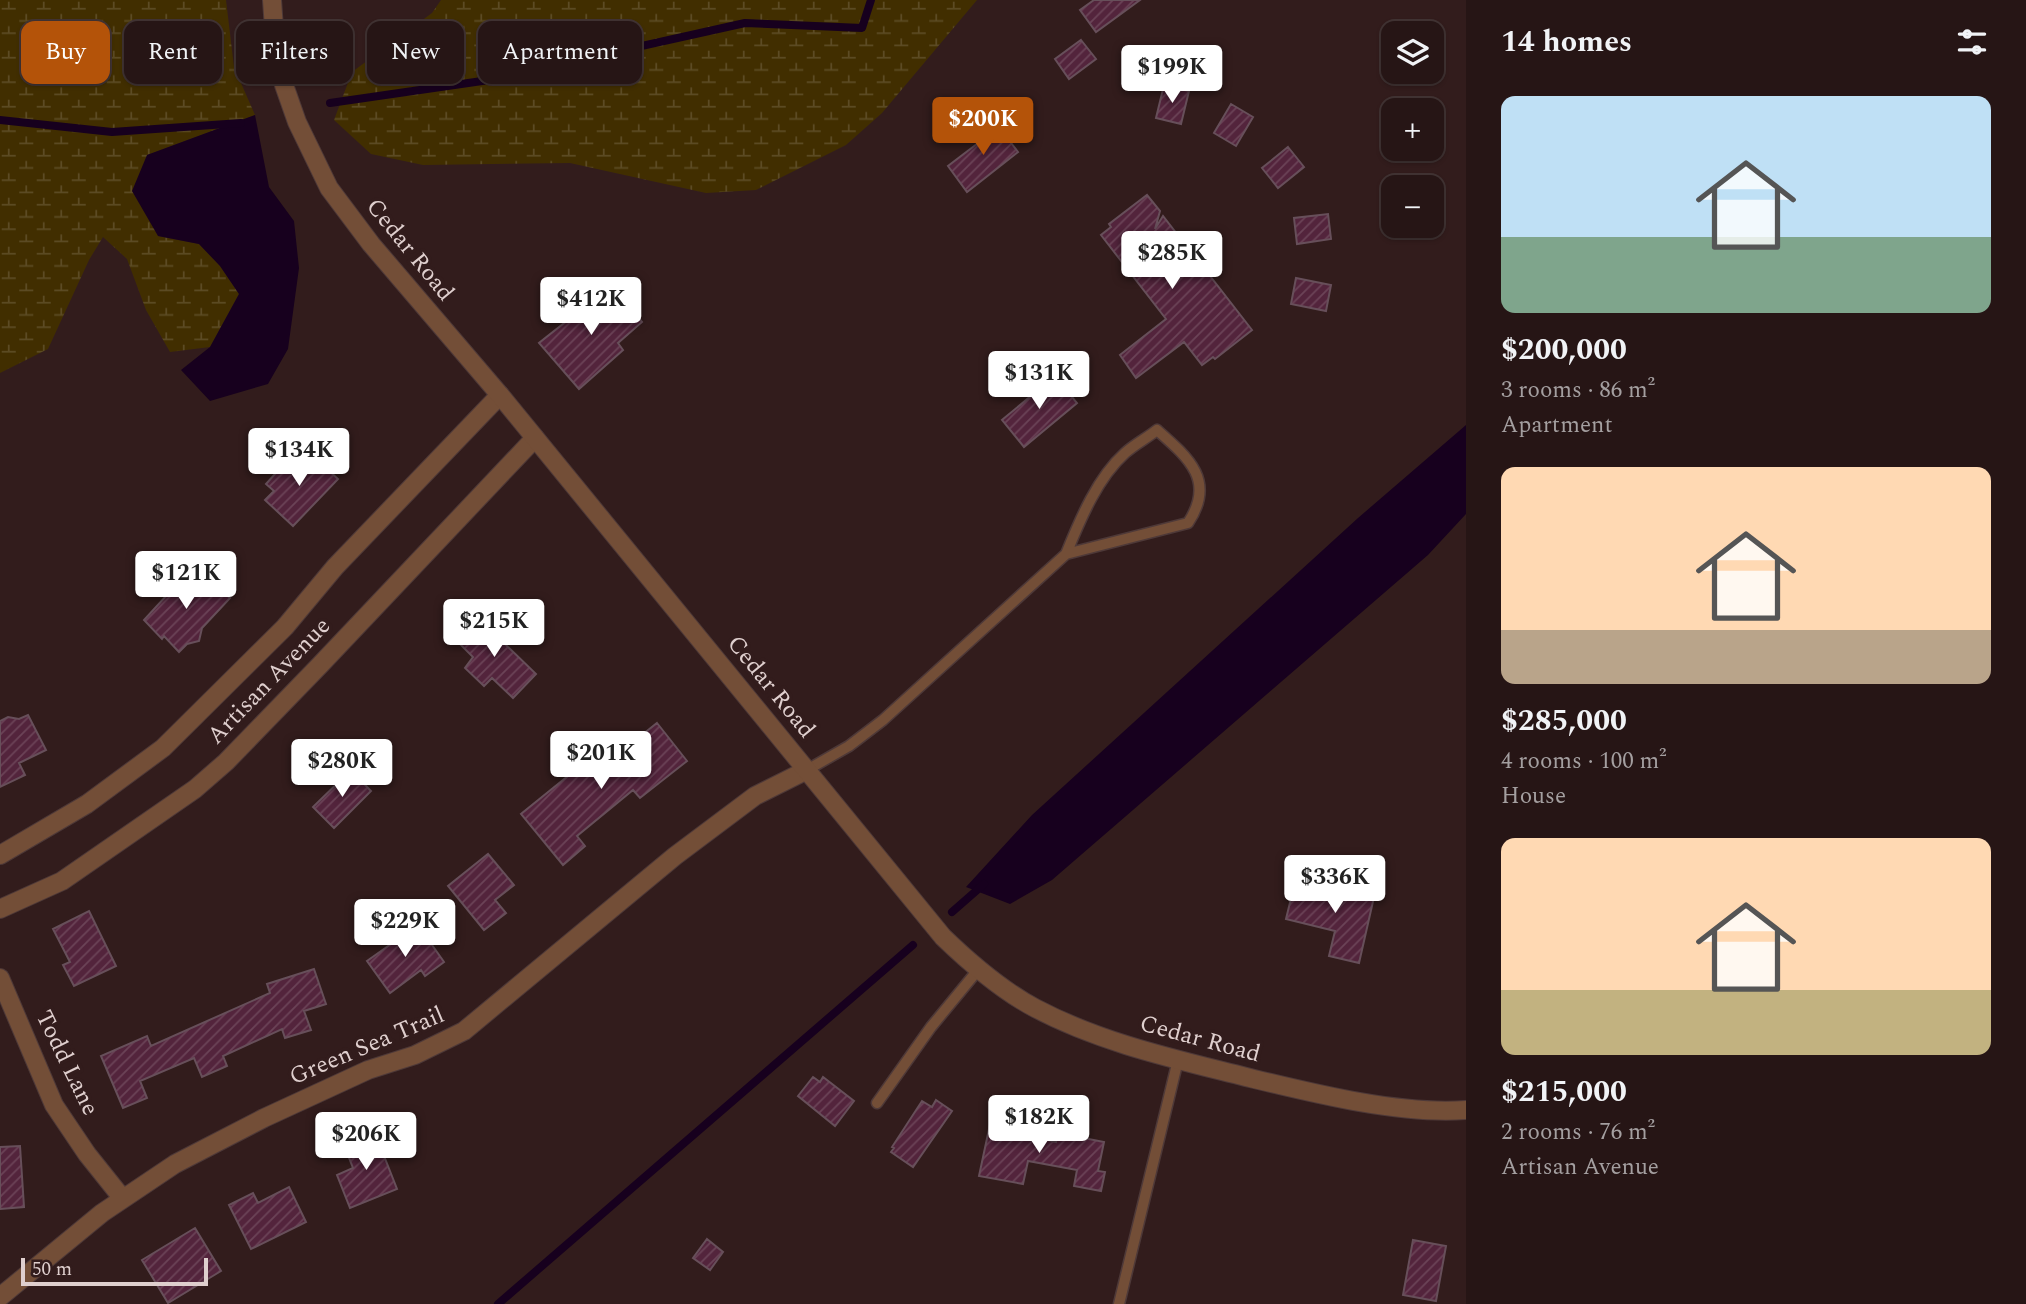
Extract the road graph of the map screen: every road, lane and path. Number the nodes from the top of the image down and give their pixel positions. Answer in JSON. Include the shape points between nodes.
{"nodes":[{"id":1,"x":272,"y":0,"type":"edge"},
{"id":2,"x":500,"y":395,"type":"junction"},
{"id":3,"x":535,"y":438,"type":"junction"},
{"id":4,"x":1066,"y":554,"type":"junction"},
{"id":5,"x":807,"y":770,"type":"junction"},
{"id":6,"x":0,"y":855,"type":"edge"},
{"id":7,"x":0,"y":909,"type":"edge"},
{"id":8,"x":978,"y":970,"type":"junction"},
{"id":9,"x":0,"y":978,"type":"edge"},
{"id":10,"x":1178,"y":1060,"type":"junction"},
{"id":11,"x":877,"y":1104,"type":"dead end"},
{"id":12,"x":1466,"y":1110,"type":"edge"},
{"id":13,"x":122,"y":1199,"type":"junction"},
{"id":14,"x":0,"y":1297,"type":"edge"},
{"id":15,"x":1119,"y":1304,"type":"edge"}],
"edges":[{"from":1,"to":2,"type":"street","name":"Cedar Road","via":[[284,85],[329,188]]},
{"from":2,"to":3,"type":"street","name":"Cedar Road"},
{"from":2,"to":6,"type":"street","name":"Artisan Avenue","via":[[335,567],[285,627],[163,748],[87,804]]},
{"from":3,"to":5,"type":"street","name":"Cedar Road"},
{"from":3,"to":7,"type":"street","name":"Artisan Avenue","via":[[226,762],[195,789],[62,881]]},
{"from":4,"to":4,"type":"lane","via":[[1080,520],[1124,454],[1157,430],[1183,453],[1200,482],[1199,506],[1188,523]]},
{"from":4,"to":5,"type":"lane","via":[[883,720]]},
{"from":5,"to":8,"type":"street","name":"Cedar Road","via":[[943,937]]},
{"from":5,"to":13,"type":"street","name":"Green Sea Trail","via":[[755,796],[675,856],[464,1031],[264,1118],[175,1164]]},
{"from":8,"to":10,"type":"street","name":"Cedar Road","via":[[1012,995],[1062,1021]]},
{"from":8,"to":11,"type":"lane"},
{"from":9,"to":13,"type":"street","name":"Todd Lane","via":[[54,1105]]},
{"from":10,"to":12,"type":"street","name":"Cedar Road","via":[[1305,1091],[1405,1108]]},
{"from":10,"to":15,"type":"lane"},
{"from":13,"to":14,"type":"street","name":"Green Sea Trail"}]}
